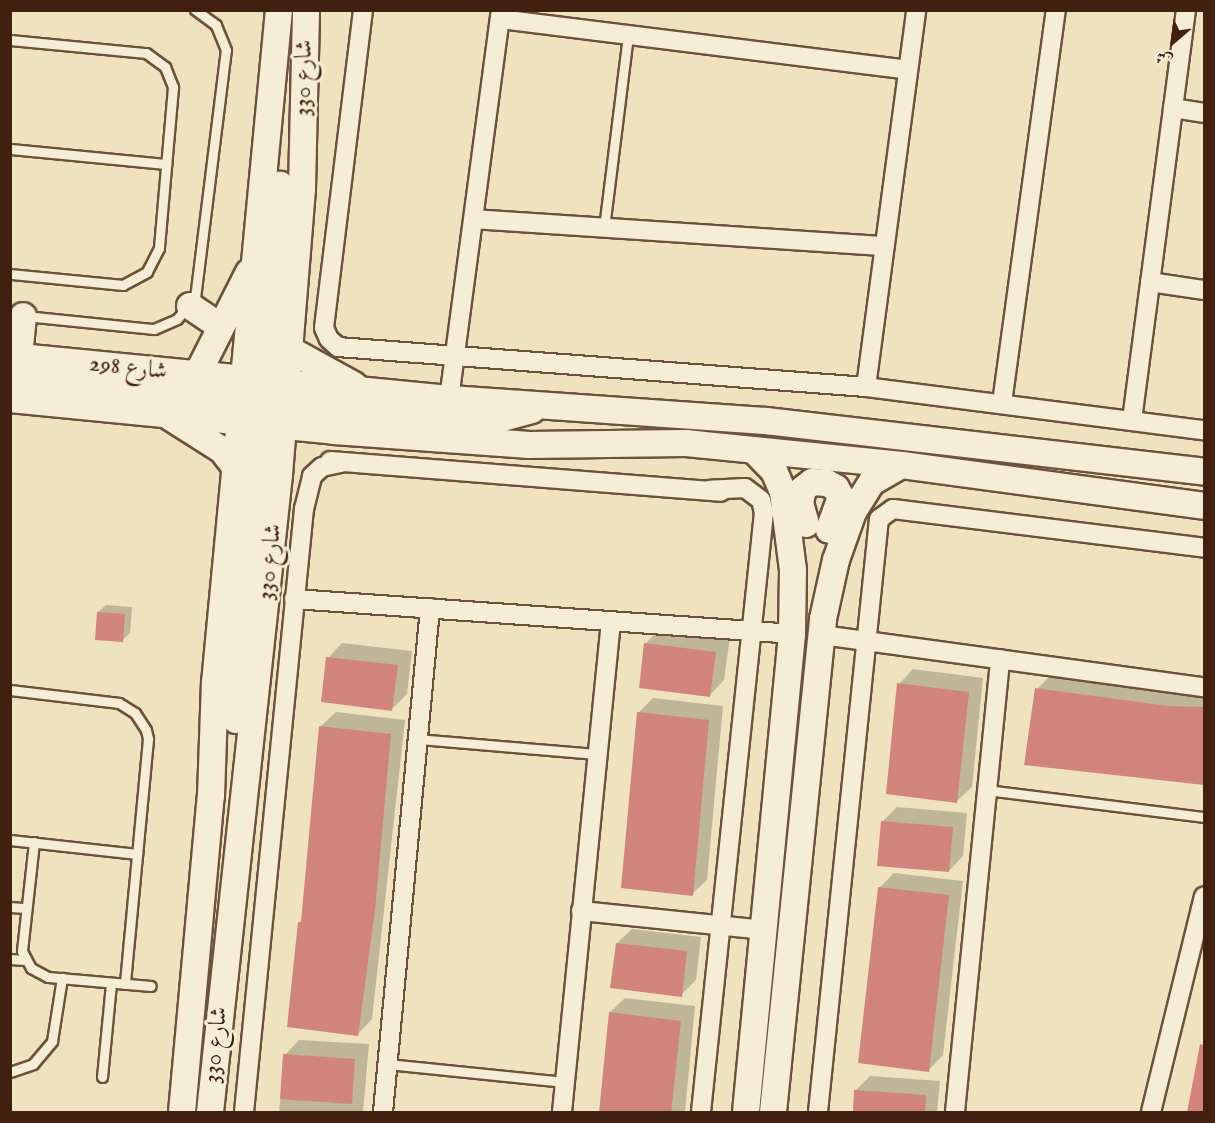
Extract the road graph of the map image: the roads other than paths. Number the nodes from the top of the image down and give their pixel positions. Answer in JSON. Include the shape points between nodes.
{"nodes":[{"id":1,"x":195,"y":10,"type":"edge"},
{"id":2,"x":279,"y":10,"type":"edge"},
{"id":3,"x":306,"y":10,"type":"edge"},
{"id":4,"x":363,"y":10,"type":"edge"},
{"id":5,"x":916,"y":10,"type":"edge"},
{"id":6,"x":1056,"y":10,"type":"edge"},
{"id":7,"x":1186,"y":10,"type":"edge"},
{"id":8,"x":500,"y":15,"type":"edge"},
{"id":9,"x":628,"y":35,"type":"junction"},
{"id":10,"x":10,"y":40,"type":"edge"},
{"id":11,"x":908,"y":70,"type":"junction"},
{"id":12,"x":1173,"y":108,"type":"junction"},
{"id":13,"x":269,"y":113,"type":"junction"},
{"id":14,"x":1204,"y":113,"type":"edge"},
{"id":15,"x":10,"y":149,"type":"edge"},
{"id":16,"x":166,"y":164,"type":"junction"},
{"id":17,"x":474,"y":219,"type":"junction"},
{"id":18,"x":604,"y":228,"type":"junction"},
{"id":19,"x":884,"y":246,"type":"junction"},
{"id":20,"x":255,"y":258,"type":"junction"},
{"id":21,"x":10,"y":274,"type":"edge"},
{"id":22,"x":1150,"y":282,"type":"junction"},
{"id":23,"x":1204,"y":290,"type":"edge"},
{"id":24,"x":190,"y":306,"type":"junction"},
{"id":25,"x":17,"y":315,"type":"edge"},
{"id":26,"x":221,"y":327,"type":"junction"},
{"id":27,"x":290,"y":350,"type":"junction"},
{"id":28,"x":456,"y":356,"type":"junction"},
{"id":29,"x":15,"y":357,"type":"edge"},
{"id":30,"x":197,"y":375,"type":"junction"},
{"id":31,"x":10,"y":381,"type":"edge"},
{"id":32,"x":866,"y":387,"type":"junction"},
{"id":33,"x":364,"y":391,"type":"junction"},
{"id":34,"x":10,"y":399,"type":"edge"},
{"id":35,"x":449,"y":399,"type":"junction"},
{"id":36,"x":264,"y":402,"type":"junction"},
{"id":37,"x":1002,"y":403,"type":"junction"},
{"id":38,"x":541,"y":406,"type":"junction"},
{"id":39,"x":164,"y":414,"type":"junction"},
{"id":40,"x":1132,"y":420,"type":"junction"},
{"id":41,"x":1204,"y":430,"type":"edge"},
{"id":42,"x":334,"y":432,"type":"junction"},
{"id":43,"x":754,"y":450,"type":"junction"},
{"id":44,"x":902,"y":465,"type":"junction"},
{"id":45,"x":236,"y":468,"type":"junction"},
{"id":46,"x":1204,"y":472,"type":"edge"},
{"id":47,"x":279,"y":474,"type":"junction"},
{"id":48,"x":1204,"y":506,"type":"edge"},
{"id":49,"x":1204,"y":548,"type":"edge"},
{"id":50,"x":294,"y":598,"type":"junction"},
{"id":51,"x":430,"y":608,"type":"junction"},
{"id":52,"x":611,"y":621,"type":"junction"},
{"id":53,"x":823,"y":627,"type":"junction"},
{"id":54,"x":749,"y":630,"type":"junction"},
{"id":55,"x":792,"y":634,"type":"junction"},
{"id":56,"x":865,"y":641,"type":"junction"},
{"id":57,"x":1000,"y":659,"type":"junction"},
{"id":58,"x":1204,"y":687,"type":"edge"},
{"id":59,"x":10,"y":690,"type":"edge"},
{"id":60,"x":418,"y":739,"type":"junction"},
{"id":61,"x":597,"y":753,"type":"junction"},
{"id":62,"x":246,"y":770,"type":"junction"},
{"id":63,"x":987,"y":790,"type":"junction"},
{"id":64,"x":1204,"y":817,"type":"edge"},
{"id":65,"x":10,"y":840,"type":"edge"},
{"id":66,"x":34,"y":842,"type":"junction"},
{"id":67,"x":137,"y":854,"type":"junction"},
{"id":68,"x":1204,"y":896,"type":"edge"},
{"id":69,"x":10,"y":906,"type":"edge"},
{"id":70,"x":26,"y":908,"type":"junction"},
{"id":71,"x":581,"y":911,"type":"junction"},
{"id":72,"x":720,"y":924,"type":"junction"},
{"id":73,"x":765,"y":930,"type":"junction"},
{"id":74,"x":10,"y":959,"type":"edge"},
{"id":75,"x":25,"y":960,"type":"junction"},
{"id":76,"x":62,"y":978,"type":"junction"},
{"id":77,"x":111,"y":983,"type":"junction"},
{"id":78,"x":125,"y":984,"type":"junction"},
{"id":79,"x":151,"y":986,"type":"dead end"},
{"id":80,"x":387,"y":1064,"type":"junction"},
{"id":81,"x":10,"y":1072,"type":"edge"},
{"id":82,"x":102,"y":1077,"type":"dead end"},
{"id":83,"x":565,"y":1082,"type":"junction"},
{"id":84,"x":182,"y":1113,"type":"edge"},
{"id":85,"x":210,"y":1113,"type":"edge"},
{"id":86,"x":244,"y":1113,"type":"edge"},
{"id":87,"x":383,"y":1113,"type":"edge"},
{"id":88,"x":562,"y":1113,"type":"edge"},
{"id":89,"x":701,"y":1113,"type":"edge"},
{"id":90,"x":746,"y":1113,"type":"edge"},
{"id":91,"x":773,"y":1113,"type":"edge"},
{"id":92,"x":818,"y":1113,"type":"edge"},
{"id":93,"x":955,"y":1113,"type":"edge"},
{"id":94,"x":1151,"y":1113,"type":"edge"}],
"edges":[{"from":1,"to":24,"type":"lane","via":[[216,25],[226,50],[198,289]]},
{"from":2,"to":13,"type":"street","name":"شارع 330"},
{"from":3,"to":27,"type":"street","name":"شارع 330","via":[[302,189]]},
{"from":4,"to":28,"type":"street","via":[[326,334],[333,344],[344,348]]},
{"from":5,"to":11,"type":"street"},
{"from":6,"to":37,"type":"street"},
{"from":7,"to":12,"type":"street"},
{"from":8,"to":9,"type":"street"},
{"from":8,"to":17,"type":"street"},
{"from":9,"to":11,"type":"street"},
{"from":9,"to":18,"type":"lane"},
{"from":10,"to":16,"type":"lane","via":[[138,51],[160,61],[172,87]]},
{"from":11,"to":19,"type":"street"},
{"from":12,"to":14,"type":"street"},
{"from":12,"to":22,"type":"street"},
{"from":13,"to":20,"type":"street","name":"شارع 330"},
{"from":13,"to":36,"type":"street","via":[[278,130],[282,154]]},
{"from":15,"to":16,"type":"lane"},
{"from":16,"to":21,"type":"lane","via":[[159,248],[153,265],[140,278],[123,285]]},
{"from":17,"to":18,"type":"street"},
{"from":17,"to":28,"type":"street"},
{"from":18,"to":19,"type":"street"},
{"from":19,"to":32,"type":"street"},
{"from":20,"to":26,"type":"street"},
{"from":20,"to":36,"type":"street","name":"شارع 330"},
{"from":22,"to":23,"type":"street"},
{"from":22,"to":40,"type":"street"},
{"from":24,"to":25,"type":"lane","via":[[177,319],[154,329]]},
{"from":24,"to":26,"type":"street"},
{"from":25,"to":29,"type":"street"},
{"from":26,"to":30,"type":"street"},
{"from":27,"to":33,"type":"street"},
{"from":27,"to":36,"type":"street","name":"شارع 330"},
{"from":28,"to":32,"type":"street"},
{"from":28,"to":35,"type":"street"},
{"from":29,"to":30,"type":"street","name":"شارع 298"},
{"from":30,"to":36,"type":"street","name":"شارع 298"},
{"from":31,"to":36,"type":"street"},
{"from":32,"to":37,"type":"street"},
{"from":33,"to":35,"type":"street"},
{"from":33,"to":36,"type":"street"},
{"from":34,"to":39,"type":"street","name":"شارع 298"},
{"from":35,"to":38,"type":"street"},
{"from":36,"to":38,"type":"street","via":[[484,423]]},
{"from":36,"to":39,"type":"street","name":"شارع 298"},
{"from":36,"to":42,"type":"street"},
{"from":36,"to":45,"type":"street","name":"شارع 330"},
{"from":36,"to":47,"type":"street","name":"شارع 330"},
{"from":36,"to":62,"type":"street","via":[[236,714]]},
{"from":37,"to":40,"type":"street"},
{"from":38,"to":46,"type":"street","via":[[766,421]]},
{"from":39,"to":45,"type":"street","via":[[222,450]]},
{"from":40,"to":41,"type":"street"},
{"from":42,"to":43,"type":"street","via":[[529,445],[658,441]]},
{"from":42,"to":47,"type":"street","via":[[302,448]]},
{"from":43,"to":44,"type":"street"},
{"from":43,"to":55,"type":"street","via":[[774,471],[786,502],[793,557]]},
{"from":44,"to":48,"type":"street"},
{"from":44,"to":53,"type":"street","via":[[872,482],[854,512],[836,560]]},
{"from":45,"to":84,"type":"street","name":"شارع 330","via":[[215,683],[204,888]]},
{"from":47,"to":62,"type":"street","name":"شارع 330"},
{"from":49,"to":56,"type":"street","via":[[887,511],[877,525]]},
{"from":50,"to":51,"type":"street"},
{"from":50,"to":54,"type":"street","via":[[307,467],[321,460],[710,490],[747,500],[757,515],[760,537]]},
{"from":50,"to":86,"type":"street"},
{"from":51,"to":52,"type":"street"},
{"from":51,"to":60,"type":"street"},
{"from":52,"to":54,"type":"street"},
{"from":52,"to":61,"type":"street"},
{"from":53,"to":55,"type":"street","via":[[820,605],[827,541],[841,497],[832,485],[815,482],[806,486],[800,498],[807,533],[799,610]]},
{"from":53,"to":56,"type":"street"},
{"from":53,"to":91,"type":"street"},
{"from":54,"to":55,"type":"street"},
{"from":54,"to":72,"type":"street"},
{"from":55,"to":73,"type":"street"},
{"from":56,"to":57,"type":"street"},
{"from":56,"to":92,"type":"street"},
{"from":57,"to":58,"type":"street"},
{"from":57,"to":63,"type":"street"},
{"from":59,"to":67,"type":"lane","via":[[109,700],[127,707],[141,721],[148,739]]},
{"from":60,"to":61,"type":"lane"},
{"from":60,"to":80,"type":"street"},
{"from":61,"to":71,"type":"street"},
{"from":62,"to":85,"type":"street","name":"شارع 330"},
{"from":63,"to":64,"type":"lane"},
{"from":63,"to":93,"type":"street"},
{"from":65,"to":66,"type":"lane"},
{"from":66,"to":67,"type":"lane"},
{"from":66,"to":70,"type":"lane"},
{"from":67,"to":78,"type":"lane"},
{"from":68,"to":94,"type":"street"},
{"from":69,"to":70,"type":"lane"},
{"from":70,"to":75,"type":"lane","via":[[22,951]]},
{"from":71,"to":72,"type":"street"},
{"from":71,"to":83,"type":"street"},
{"from":72,"to":73,"type":"street"},
{"from":72,"to":89,"type":"street"},
{"from":73,"to":90,"type":"street"},
{"from":74,"to":75,"type":"lane"},
{"from":75,"to":76,"type":"lane","via":[[39,974]]},
{"from":76,"to":77,"type":"lane"},
{"from":76,"to":81,"type":"lane","via":[[52,1041],[33,1064]]},
{"from":77,"to":78,"type":"lane"},
{"from":77,"to":82,"type":"lane"},
{"from":78,"to":79,"type":"lane"},
{"from":80,"to":83,"type":"lane"},
{"from":80,"to":87,"type":"street"},
{"from":83,"to":88,"type":"street"}]}
